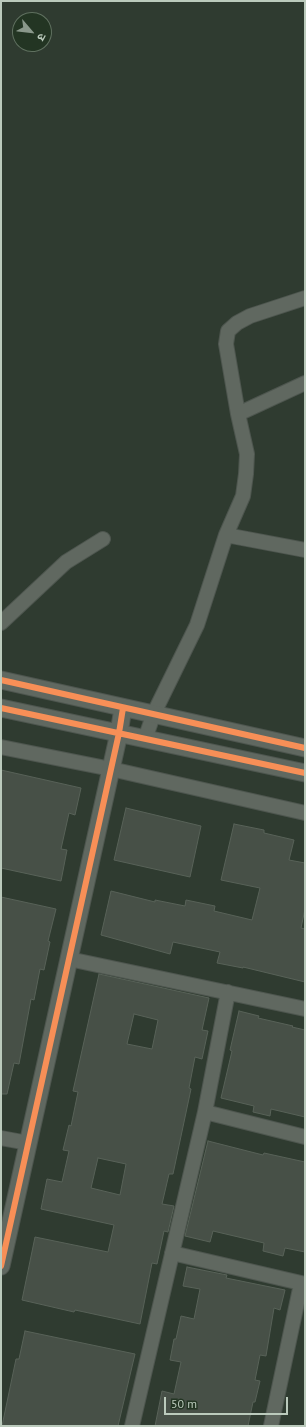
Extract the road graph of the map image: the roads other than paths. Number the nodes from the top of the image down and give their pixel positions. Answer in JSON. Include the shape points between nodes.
{"nodes":[{"id":1,"x":305,"y":298,"type":"edge"},
{"id":2,"x":305,"y":383,"type":"edge"},
{"id":3,"x":238,"y":414,"type":"junction"},
{"id":4,"x":226,"y":535,"type":"junction"},
{"id":5,"x":103,"y":539,"type":"dead end"},
{"id":6,"x":305,"y":550,"type":"edge"},
{"id":7,"x":1,"y":623,"type":"edge"},
{"id":8,"x":1,"y":680,"type":"edge"},
{"id":9,"x":1,"y":708,"type":"edge"},
{"id":10,"x":123,"y":708,"type":"junction"},
{"id":11,"x":154,"y":713,"type":"junction"},
{"id":12,"x":118,"y":733,"type":"junction"},
{"id":13,"x":145,"y":739,"type":"junction"},
{"id":14,"x":1,"y":747,"type":"edge"},
{"id":15,"x":305,"y":748,"type":"edge"},
{"id":16,"x":111,"y":769,"type":"junction"},
{"id":17,"x":305,"y":774,"type":"edge"},
{"id":18,"x":305,"y":813,"type":"edge"},
{"id":19,"x":69,"y":959,"type":"junction"},
{"id":20,"x":228,"y":992,"type":"junction"},
{"id":21,"x":305,"y":1008,"type":"edge"},
{"id":22,"x":205,"y":1112,"type":"junction"},
{"id":23,"x":305,"y":1137,"type":"edge"},
{"id":24,"x":1,"y":1138,"type":"edge"},
{"id":25,"x":28,"y":1143,"type":"junction"},
{"id":26,"x":172,"y":1253,"type":"junction"},
{"id":27,"x":1,"y":1266,"type":"edge"},
{"id":28,"x":303,"y":1284,"type":"edge"},
{"id":29,"x":132,"y":1426,"type":"edge"},
{"id":30,"x":271,"y":1426,"type":"edge"}],
"edges":[{"from":1,"to":3,"type":"street","via":[[250,316],[228,331],[226,344]]},
{"from":2,"to":3,"type":"street"},
{"from":3,"to":4,"type":"street","via":[[247,454],[244,496]]},
{"from":4,"to":6,"type":"street"},
{"from":4,"to":11,"type":"street","via":[[197,625]]},
{"from":5,"to":7,"type":"street","via":[[66,562]]},
{"from":8,"to":10,"type":"street"},
{"from":9,"to":12,"type":"street"},
{"from":10,"to":11,"type":"street"},
{"from":10,"to":12,"type":"street"},
{"from":11,"to":13,"type":"street"},
{"from":11,"to":15,"type":"street"},
{"from":12,"to":13,"type":"street"},
{"from":12,"to":16,"type":"street"},
{"from":13,"to":17,"type":"street"},
{"from":14,"to":16,"type":"street"},
{"from":16,"to":18,"type":"street"},
{"from":16,"to":19,"type":"street"},
{"from":19,"to":20,"type":"street"},
{"from":19,"to":25,"type":"street"},
{"from":20,"to":21,"type":"street"},
{"from":20,"to":22,"type":"street"},
{"from":22,"to":23,"type":"street"},
{"from":22,"to":26,"type":"street"},
{"from":24,"to":25,"type":"street"},
{"from":25,"to":27,"type":"street"},
{"from":26,"to":28,"type":"street"},
{"from":26,"to":29,"type":"street"},
{"from":28,"to":30,"type":"street"}]}
